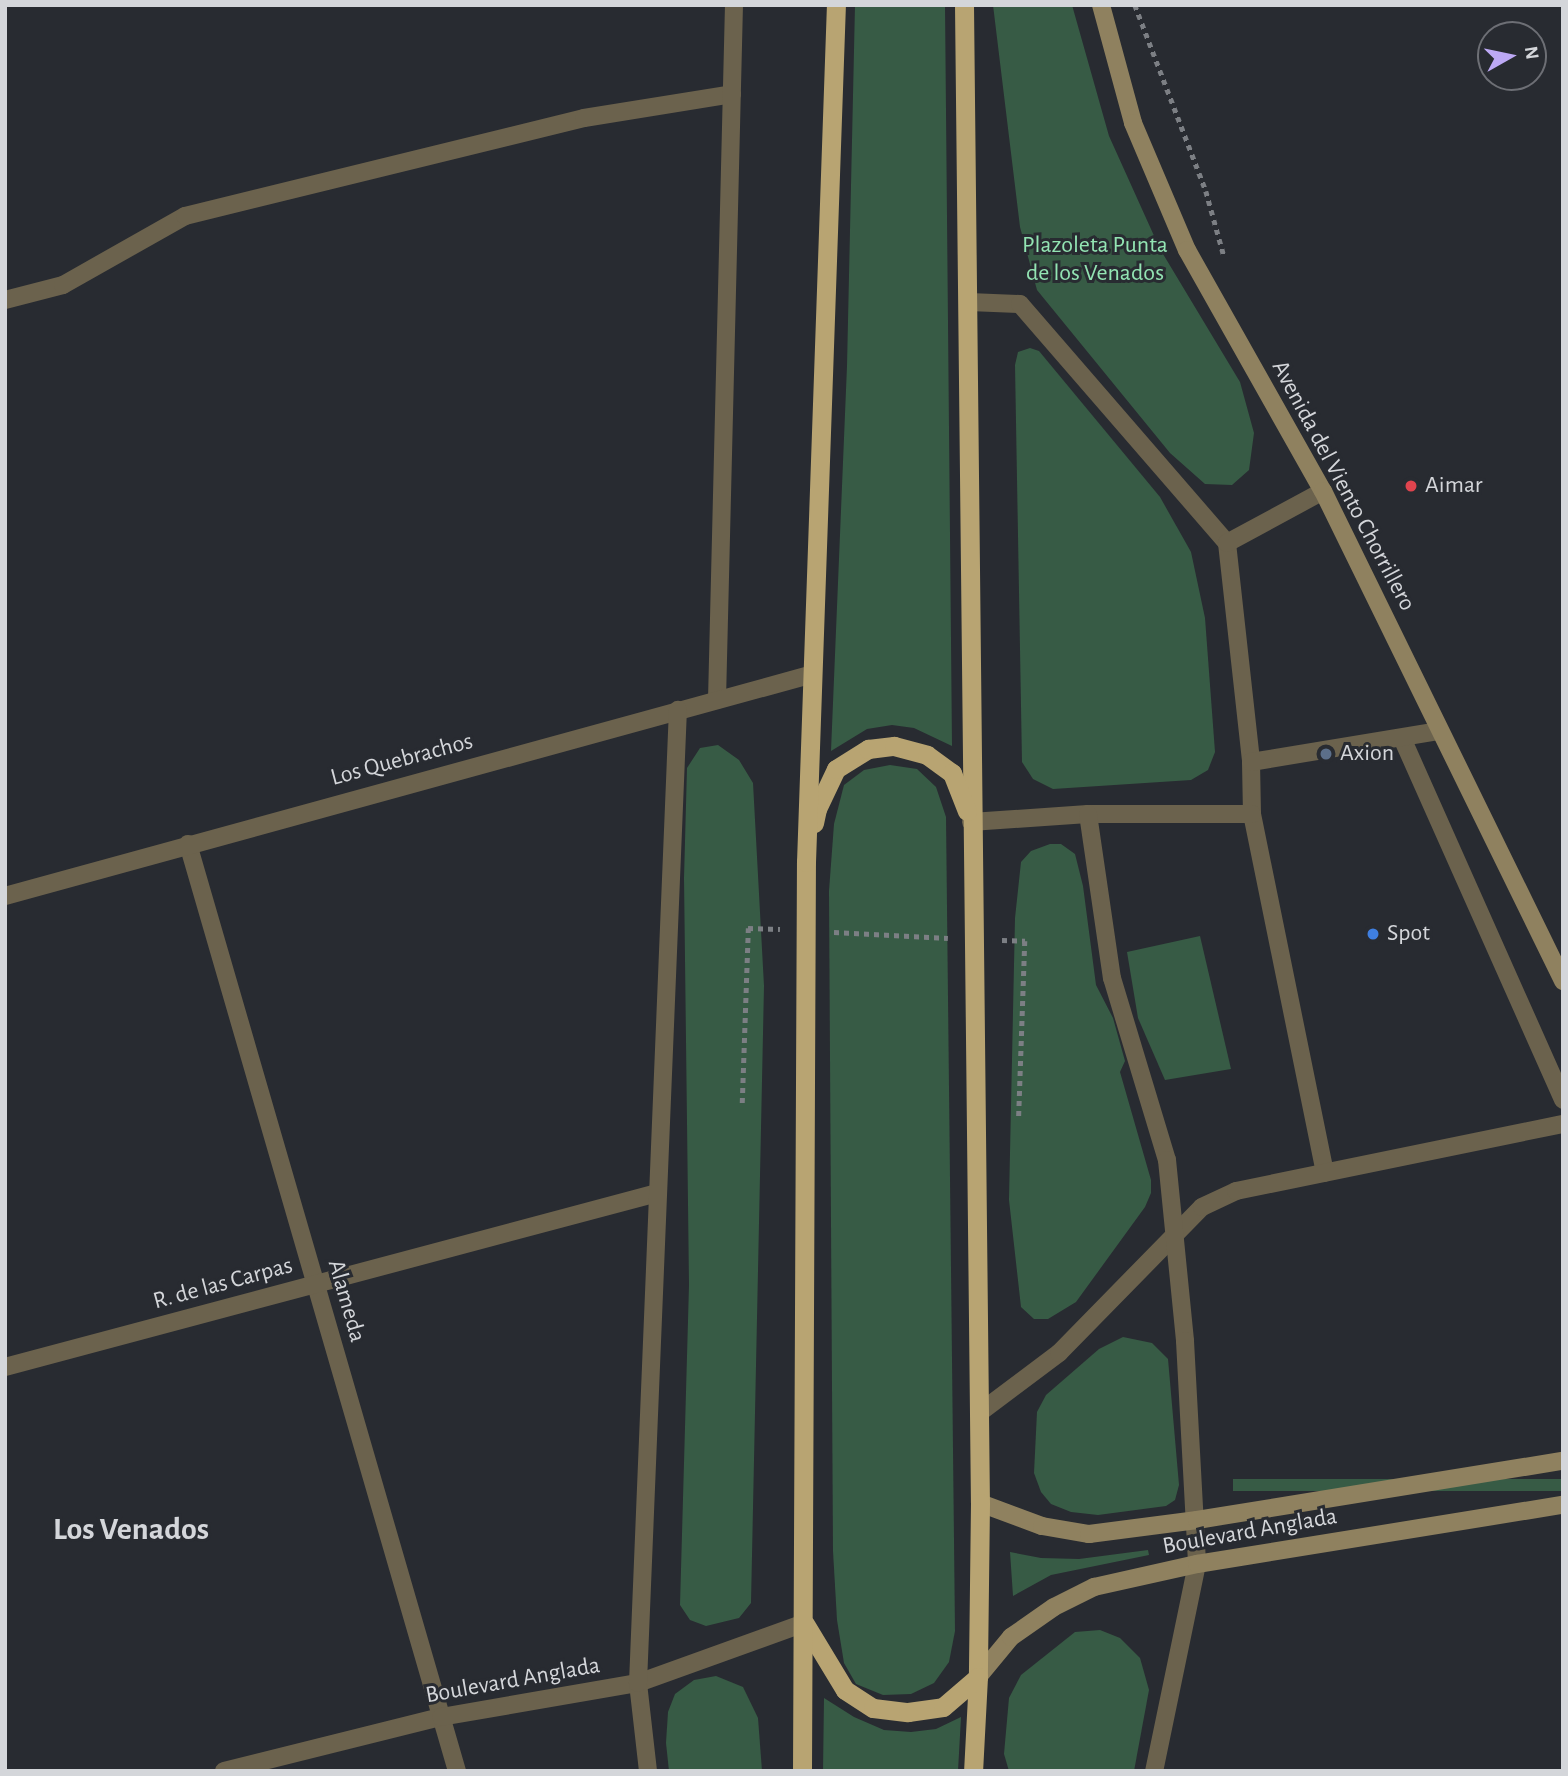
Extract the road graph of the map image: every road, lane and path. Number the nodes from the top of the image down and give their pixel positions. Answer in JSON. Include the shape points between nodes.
{"nodes":[{"id":1,"x":734,"y":5,"type":"edge"},
{"id":2,"x":836,"y":5,"type":"edge"},
{"id":3,"x":964,"y":5,"type":"edge"},
{"id":4,"x":1101,"y":5,"type":"edge"},
{"id":5,"x":1135,"y":5,"type":"edge"},
{"id":6,"x":732,"y":94,"type":"junction"},
{"id":7,"x":1228,"y":269,"type":"dead end"},
{"id":8,"x":5,"y":300,"type":"edge"},
{"id":9,"x":969,"y":302,"type":"junction"},
{"id":10,"x":1323,"y":491,"type":"junction"},
{"id":11,"x":1227,"y":543,"type":"junction"},
{"id":12,"x":813,"y":674,"type":"junction"},
{"id":13,"x":717,"y":700,"type":"junction"},
{"id":14,"x":678,"y":710,"type":"junction"},
{"id":15,"x":1440,"y":731,"type":"junction"},
{"id":16,"x":1402,"y":737,"type":"junction"},
{"id":17,"x":1251,"y":762,"type":"junction"},
{"id":18,"x":1088,"y":814,"type":"junction"},
{"id":19,"x":1252,"y":814,"type":"junction"},
{"id":20,"x":971,"y":822,"type":"junction"},
{"id":21,"x":188,"y":844,"type":"junction"},
{"id":22,"x":806,"y":862,"type":"junction"},
{"id":23,"x":5,"y":896,"type":"edge"},
{"id":24,"x":790,"y":930,"type":"dead end"},
{"id":25,"x":831,"y":932,"type":"dead end"},
{"id":26,"x":956,"y":938,"type":"dead end"},
{"id":27,"x":998,"y":940,"type":"dead end"},
{"id":28,"x":1563,"y":981,"type":"edge"},
{"id":29,"x":1563,"y":1100,"type":"edge"},
{"id":30,"x":742,"y":1103,"type":"dead end"},
{"id":31,"x":1019,"y":1117,"type":"dead end"},
{"id":32,"x":1563,"y":1125,"type":"edge"},
{"id":33,"x":1325,"y":1173,"type":"junction"},
{"id":34,"x":657,"y":1193,"type":"junction"},
{"id":35,"x":1175,"y":1235,"type":"junction"},
{"id":36,"x":316,"y":1284,"type":"junction"},
{"id":37,"x":5,"y":1367,"type":"edge"},
{"id":38,"x":979,"y":1413,"type":"junction"},
{"id":39,"x":1563,"y":1461,"type":"edge"},
{"id":40,"x":980,"y":1503,"type":"junction"},
{"id":41,"x":1563,"y":1505,"type":"edge"},
{"id":42,"x":1197,"y":1520,"type":"junction"},
{"id":43,"x":1197,"y":1564,"type":"junction"},
{"id":44,"x":805,"y":1623,"type":"junction"},
{"id":45,"x":978,"y":1677,"type":"junction"},
{"id":46,"x":638,"y":1684,"type":"junction"},
{"id":47,"x":441,"y":1717,"type":"junction"},
{"id":48,"x":224,"y":1771,"type":"edge"},
{"id":49,"x":457,"y":1771,"type":"edge"},
{"id":50,"x":648,"y":1771,"type":"edge"},
{"id":51,"x":802,"y":1771,"type":"edge"},
{"id":52,"x":972,"y":1771,"type":"edge"},
{"id":53,"x":1154,"y":1771,"type":"edge"}],
"edges":[{"from":1,"to":6,"type":"street"},
{"from":2,"to":12,"type":"highway"},
{"from":3,"to":9,"type":"highway"},
{"from":4,"to":10,"type":"main road","name":"Avenida del Viento Chorrillero","via":[[1133,123],[1187,250]]},
{"from":5,"to":7,"type":"path","via":[[1206,191]]},
{"from":6,"to":8,"type":"street","via":[[584,118],[185,216],[63,285]]},
{"from":6,"to":13,"type":"street"},
{"from":9,"to":11,"type":"street","via":[[1020,304]]},
{"from":9,"to":20,"type":"highway"},
{"from":10,"to":11,"type":"street"},
{"from":10,"to":15,"type":"main road","name":"Avenida del Viento Chorrillero"},
{"from":11,"to":17,"type":"street"},
{"from":12,"to":13,"type":"street","name":"Los Quebrachos"},
{"from":12,"to":22,"type":"highway"},
{"from":13,"to":14,"type":"street","name":"Los Quebrachos"},
{"from":14,"to":21,"type":"street","name":"Los Quebrachos"},
{"from":14,"to":34,"type":"street"},
{"from":15,"to":16,"type":"street"},
{"from":15,"to":28,"type":"main road","name":"Avenida del Viento Chorrillero"},
{"from":16,"to":17,"type":"street"},
{"from":16,"to":29,"type":"street"},
{"from":17,"to":19,"type":"street"},
{"from":18,"to":19,"type":"street"},
{"from":18,"to":20,"type":"street"},
{"from":18,"to":35,"type":"street","via":[[1112,978],[1167,1160]]},
{"from":19,"to":33,"type":"street"},
{"from":20,"to":22,"type":"highway","via":[[952,773],[927,755],[894,746],[868,749],[836,769],[817,809]]},
{"from":20,"to":38,"type":"highway"},
{"from":21,"to":23,"type":"street","name":"Los Quebrachos"},
{"from":21,"to":36,"type":"street","name":"Alameda"},
{"from":22,"to":44,"type":"highway"},
{"from":24,"to":30,"type":"path","via":[[748,928]]},
{"from":25,"to":26,"type":"path"},
{"from":27,"to":31,"type":"path","via":[[1025,942]]},
{"from":32,"to":33,"type":"street"},
{"from":33,"to":35,"type":"street","via":[[1236,1191],[1202,1207]]},
{"from":34,"to":36,"type":"street","name":"R. de las Carpas"},
{"from":34,"to":46,"type":"street"},
{"from":35,"to":38,"type":"street","via":[[1059,1353]]},
{"from":35,"to":42,"type":"street"},
{"from":36,"to":37,"type":"street","name":"R. de las Carpas"},
{"from":36,"to":47,"type":"street","name":"Alameda"},
{"from":38,"to":40,"type":"highway"},
{"from":39,"to":42,"type":"main road","name":"Boulevard Anglada"},
{"from":40,"to":42,"type":"main road","name":"Boulevard Anglada","via":[[1042,1526],[1089,1534]]},
{"from":40,"to":45,"type":"highway"},
{"from":41,"to":43,"type":"main road","name":"Boulevard Anglada"},
{"from":42,"to":43,"type":"street"},
{"from":43,"to":45,"type":"main road","name":"Boulevard Anglada","via":[[1094,1587],[1054,1607],[1011,1637]]},
{"from":43,"to":53,"type":"street"},
{"from":44,"to":45,"type":"highway","via":[[845,1690],[873,1708],[908,1712],[943,1707]]},
{"from":44,"to":46,"type":"street","name":"Boulevard Anglada"},
{"from":44,"to":51,"type":"highway"},
{"from":45,"to":52,"type":"highway"},
{"from":46,"to":47,"type":"street","name":"Boulevard Anglada"},
{"from":46,"to":50,"type":"street"},
{"from":47,"to":48,"type":"street","name":"Boulevard Anglada"},
{"from":47,"to":49,"type":"street","name":"Alameda"}]}
